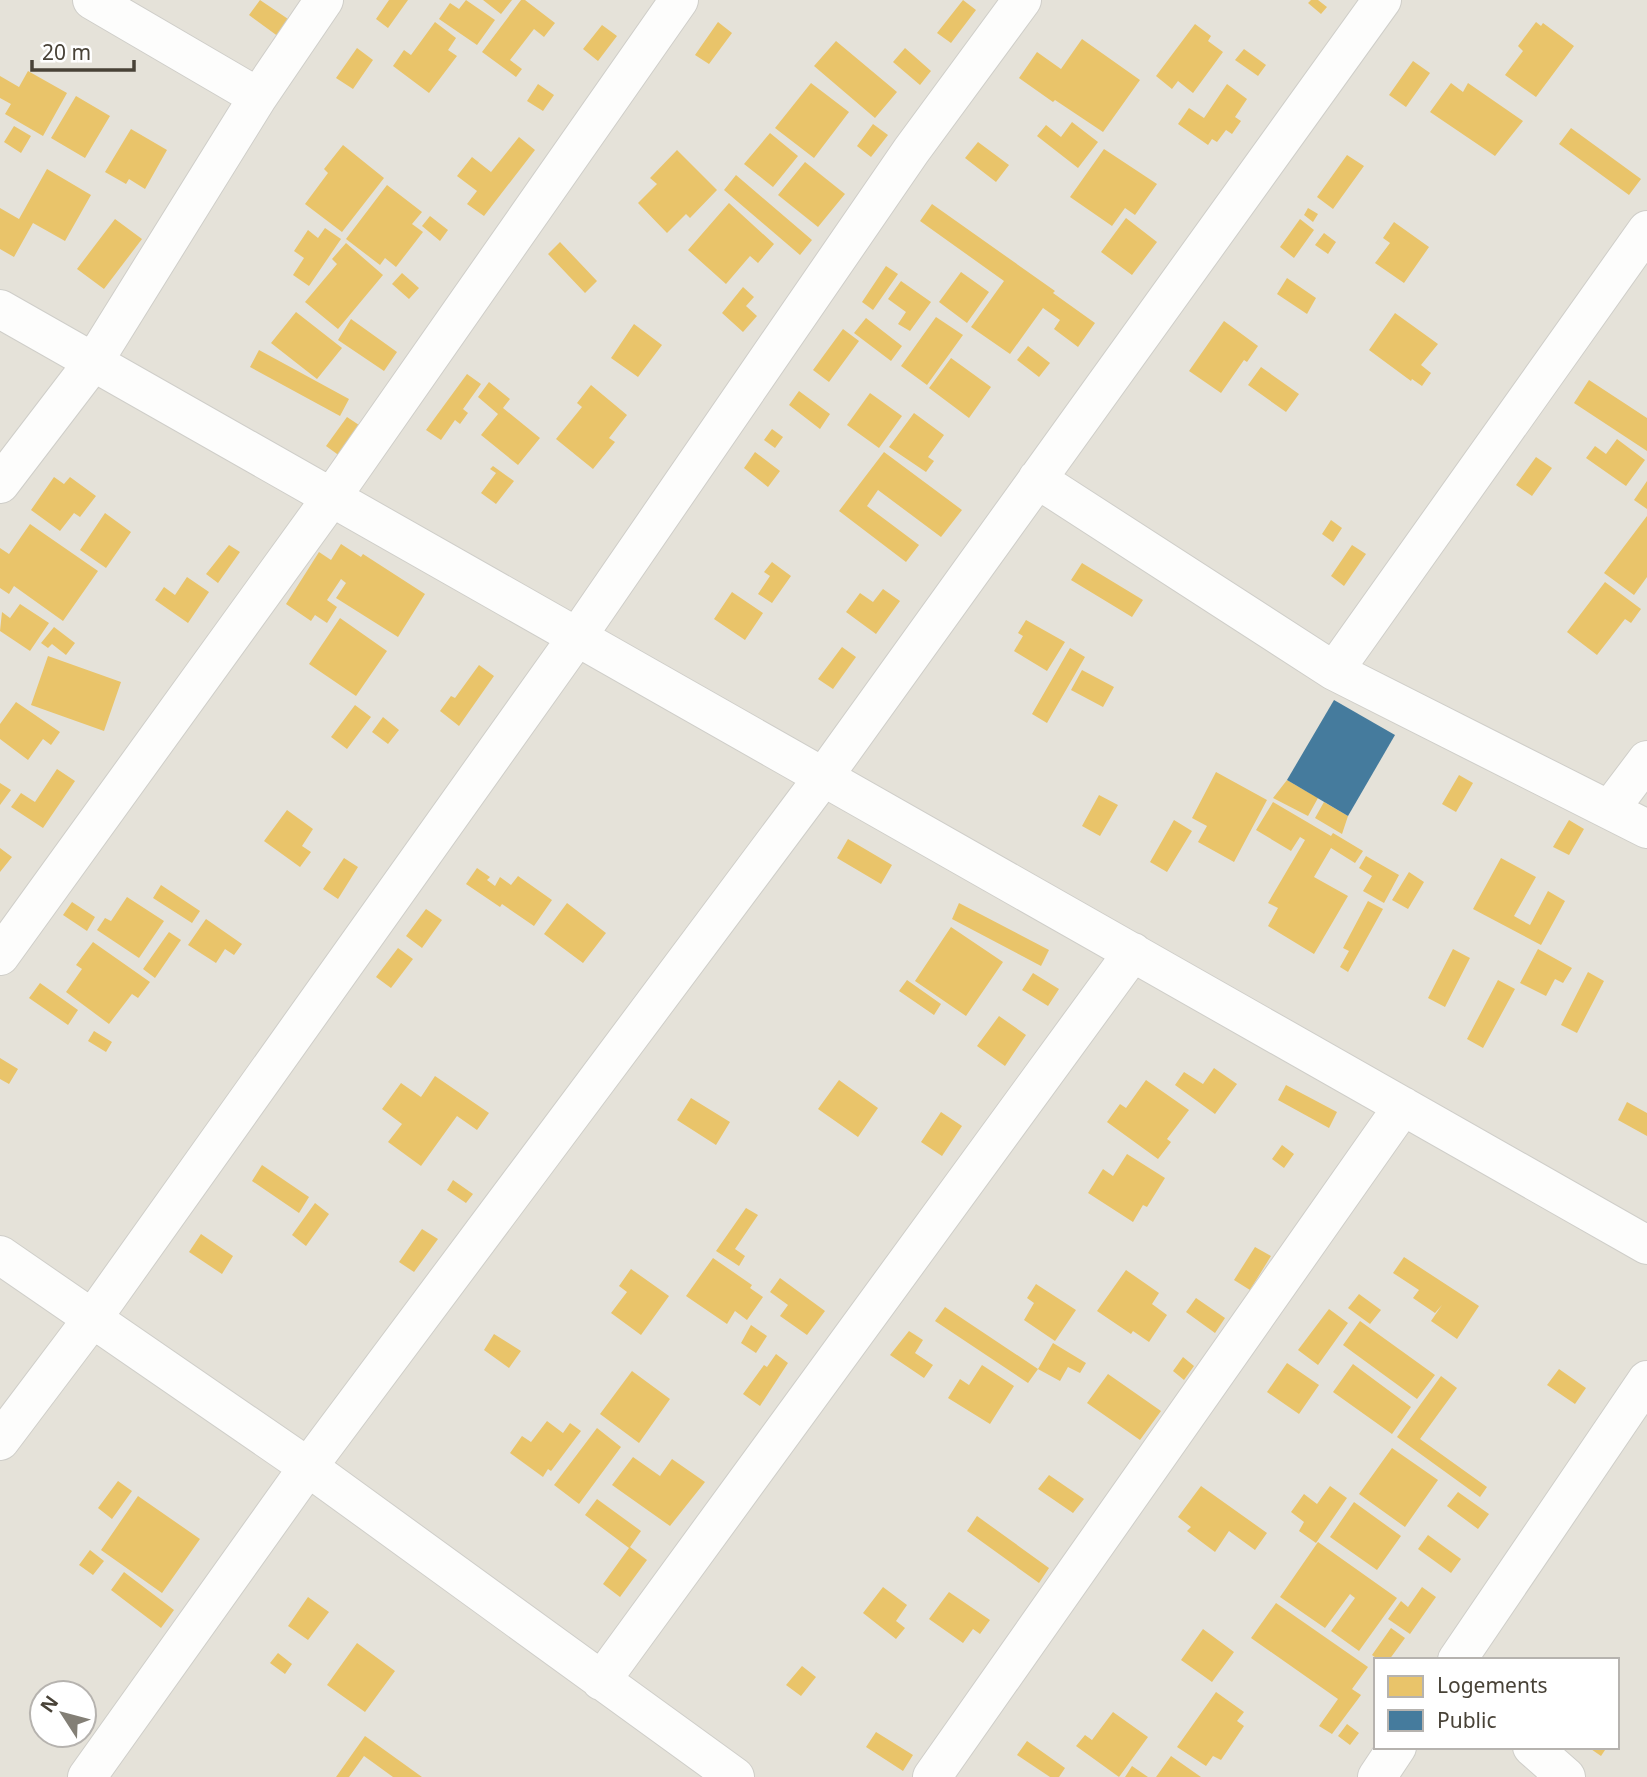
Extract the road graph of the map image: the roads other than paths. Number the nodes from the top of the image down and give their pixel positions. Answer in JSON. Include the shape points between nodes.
{"nodes":[{"id":1,"x":92,"y":0,"type":"edge"},
{"id":2,"x":324,"y":0,"type":"edge"},
{"id":3,"x":679,"y":0,"type":"edge"},
{"id":4,"x":1022,"y":0,"type":"edge"},
{"id":5,"x":1382,"y":0,"type":"edge"},
{"id":6,"x":258,"y":96,"type":"junction"},
{"id":7,"x":1647,"y":230,"type":"edge"},
{"id":8,"x":0,"y":309,"type":"edge"},
{"id":9,"x":94,"y":361,"type":"junction"},
{"id":10,"x":1037,"y":479,"type":"junction"},
{"id":11,"x":0,"y":484,"type":"edge"},
{"id":12,"x":331,"y":498,"type":"junction"},
{"id":13,"x":577,"y":636,"type":"junction"},
{"id":14,"x":1334,"y":671,"type":"junction"},
{"id":15,"x":1647,"y":760,"type":"edge"},
{"id":16,"x":824,"y":776,"type":"junction"},
{"id":17,"x":1611,"y":809,"type":"junction"},
{"id":18,"x":1647,"y":828,"type":"edge"},
{"id":19,"x":1133,"y":952,"type":"junction"},
{"id":20,"x":0,"y":956,"type":"edge"},
{"id":21,"x":1403,"y":1106,"type":"junction"},
{"id":22,"x":1647,"y":1245,"type":"edge"},
{"id":23,"x":0,"y":1255,"type":"edge"},
{"id":24,"x":92,"y":1320,"type":"junction"},
{"id":25,"x":1647,"y":1381,"type":"edge"},
{"id":26,"x":0,"y":1441,"type":"edge"},
{"id":27,"x":308,"y":1467,"type":"junction"},
{"id":28,"x":1458,"y":1658,"type":"edge"},
{"id":29,"x":601,"y":1681,"type":"junction"},
{"id":30,"x":1396,"y":1749,"type":"edge"},
{"id":31,"x":1534,"y":1749,"type":"edge"},
{"id":32,"x":88,"y":1777,"type":"edge"},
{"id":33,"x":735,"y":1777,"type":"edge"},
{"id":34,"x":932,"y":1777,"type":"edge"},
{"id":35,"x":1377,"y":1777,"type":"edge"},
{"id":36,"x":1566,"y":1777,"type":"edge"}],
"edges":[{"from":1,"to":6,"type":"street"},
{"from":2,"to":6,"type":"street"},
{"from":3,"to":12,"type":"street"},
{"from":4,"to":13,"type":"street","via":[[911,151]]},
{"from":5,"to":10,"type":"street"},
{"from":6,"to":9,"type":"street"},
{"from":7,"to":14,"type":"street"},
{"from":8,"to":9,"type":"street"},
{"from":9,"to":11,"type":"street"},
{"from":9,"to":12,"type":"street"},
{"from":10,"to":14,"type":"street"},
{"from":10,"to":16,"type":"street"},
{"from":12,"to":13,"type":"street"},
{"from":12,"to":20,"type":"street"},
{"from":13,"to":16,"type":"street"},
{"from":13,"to":24,"type":"street"},
{"from":14,"to":17,"type":"street"},
{"from":15,"to":17,"type":"street"},
{"from":16,"to":19,"type":"street"},
{"from":16,"to":27,"type":"street"},
{"from":17,"to":18,"type":"street"},
{"from":19,"to":21,"type":"street"},
{"from":19,"to":29,"type":"street"},
{"from":21,"to":22,"type":"street"},
{"from":21,"to":34,"type":"street"},
{"from":23,"to":24,"type":"street"},
{"from":24,"to":26,"type":"street"},
{"from":24,"to":27,"type":"street"},
{"from":25,"to":28,"type":"street"},
{"from":27,"to":29,"type":"street"},
{"from":27,"to":32,"type":"street"},
{"from":29,"to":33,"type":"street"},
{"from":30,"to":35,"type":"street"},
{"from":31,"to":36,"type":"street"}]}
